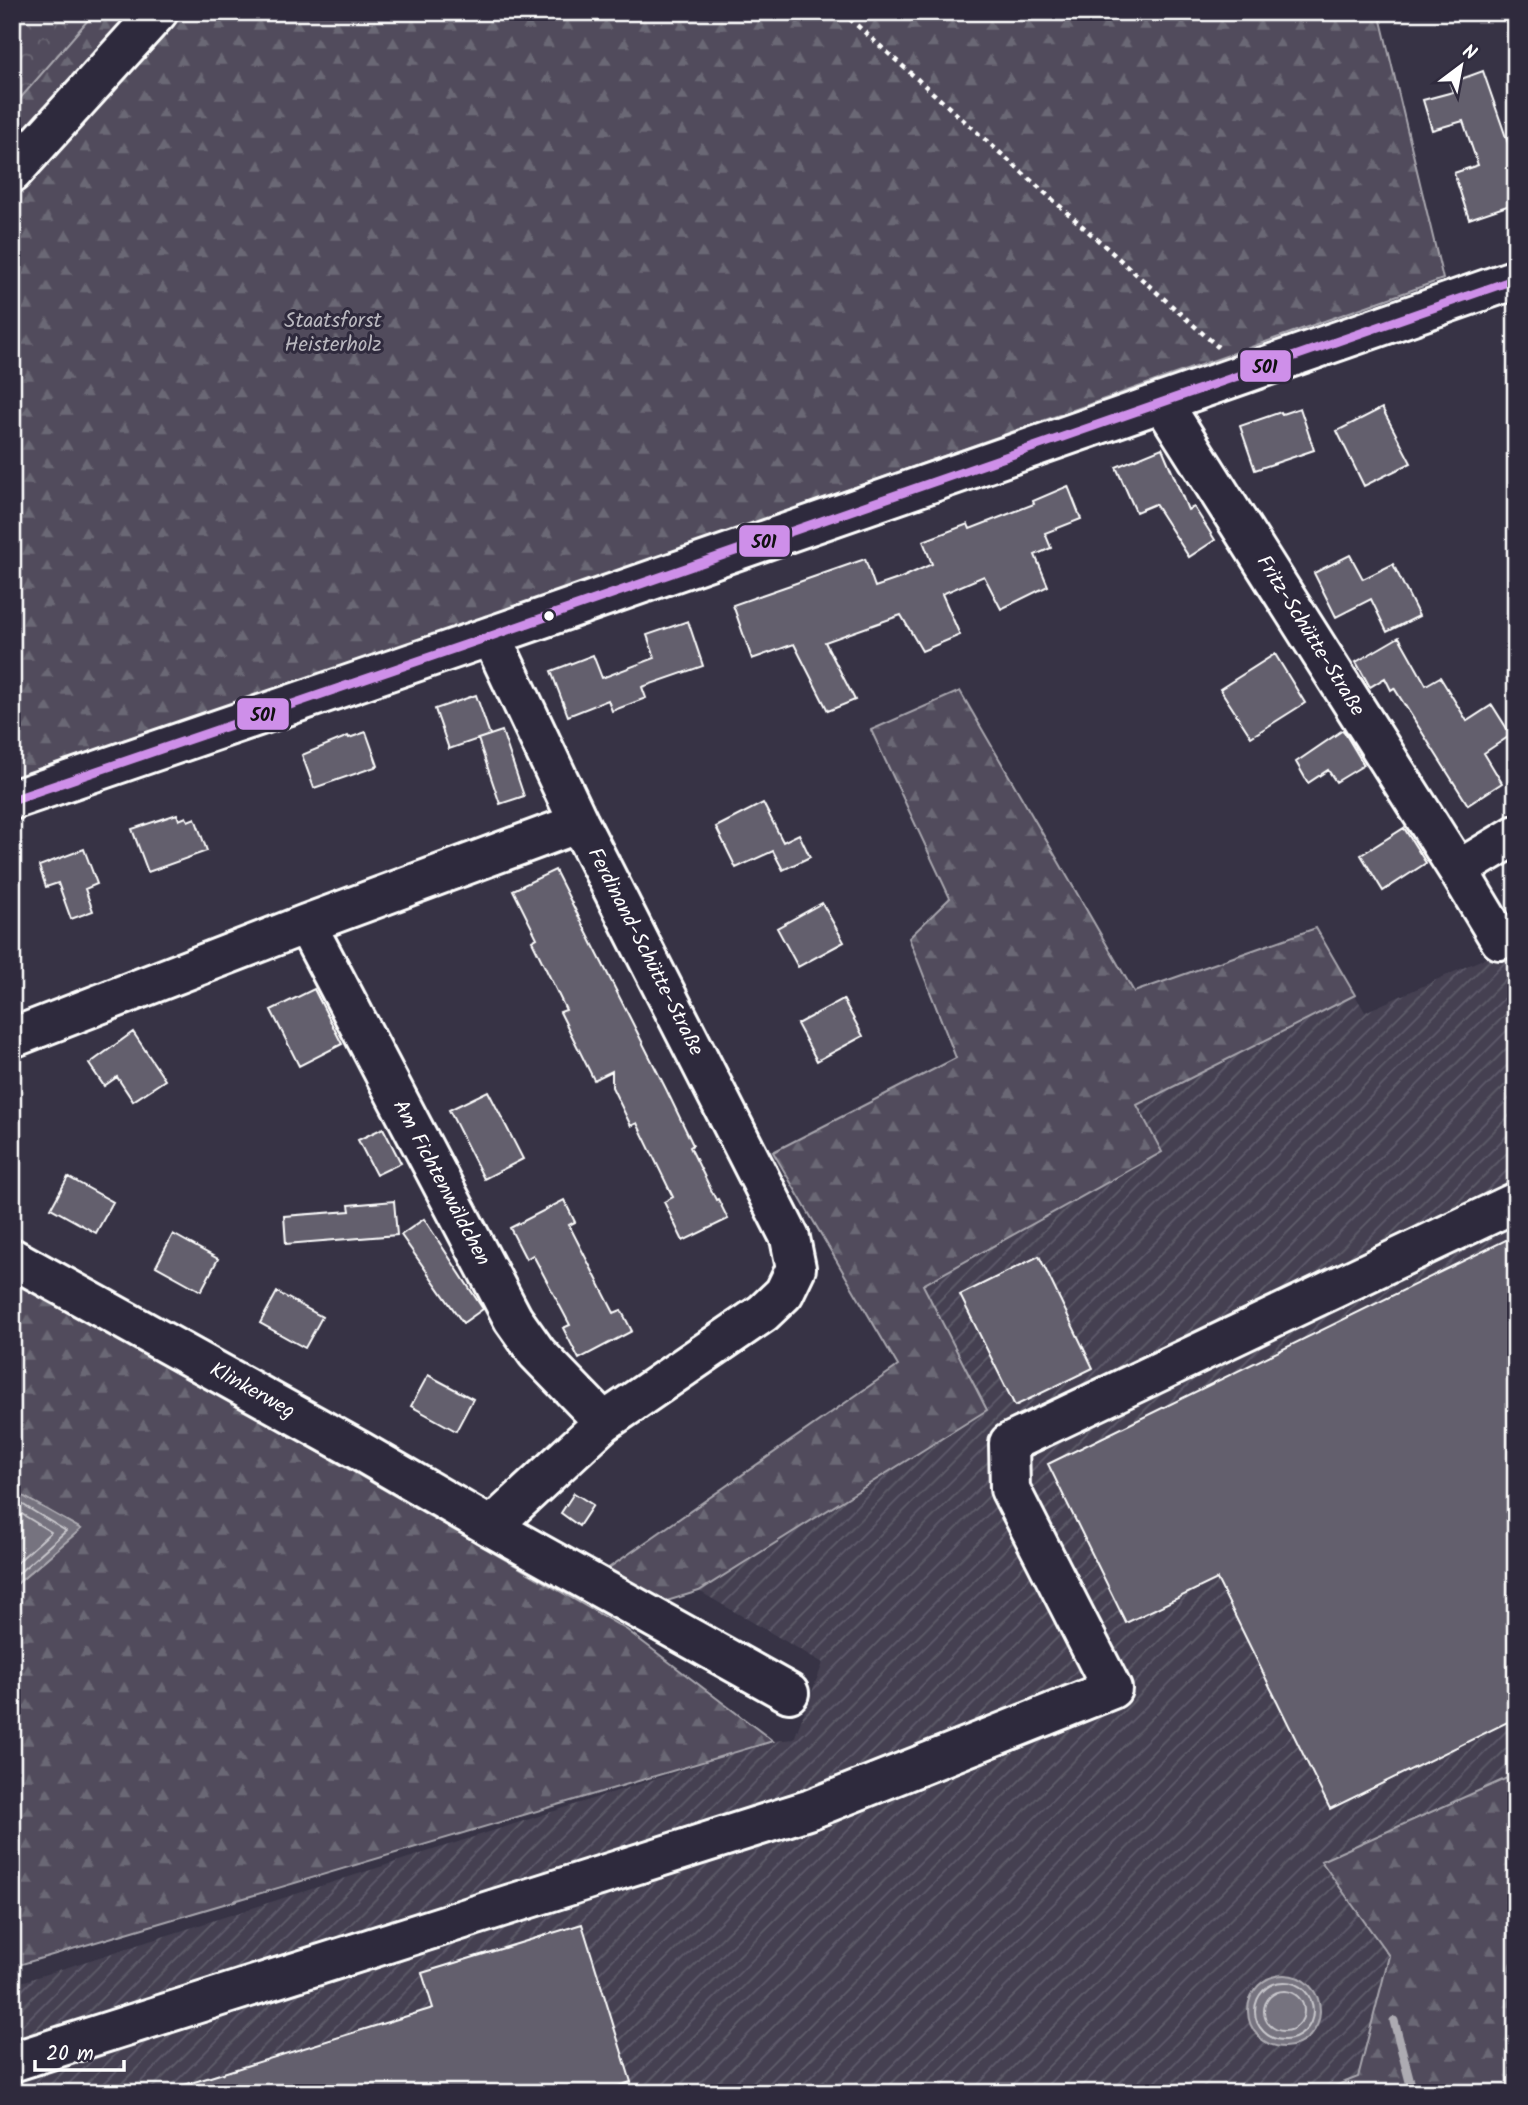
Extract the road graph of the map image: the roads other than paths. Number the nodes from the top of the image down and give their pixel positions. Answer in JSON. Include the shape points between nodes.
{"nodes":[{"id":1,"x":159,"y":12,"type":"edge"},
{"id":2,"x":12,"y":173,"type":"edge"},
{"id":3,"x":1516,"y":279,"type":"edge"},
{"id":4,"x":1163,"y":402,"type":"junction"},
{"id":5,"x":491,"y":636,"type":"junction"},
{"id":6,"x":12,"y":800,"type":"edge"},
{"id":7,"x":579,"y":823,"type":"junction"},
{"id":8,"x":1516,"y":835,"type":"edge"},
{"id":9,"x":1458,"y":870,"type":"junction"},
{"id":10,"x":306,"y":924,"type":"junction"},
{"id":11,"x":1500,"y":940,"type":"dead end"},
{"id":12,"x":12,"y":1038,"type":"edge"},
{"id":13,"x":1516,"y":1202,"type":"edge"},
{"id":14,"x":12,"y":1258,"type":"edge"},
{"id":15,"x":604,"y":1422,"type":"junction"},
{"id":16,"x":491,"y":1527,"type":"junction"},
{"id":17,"x":789,"y":1693,"type":"dead end"},
{"id":18,"x":12,"y":2062,"type":"edge"}],
"edges":[{"from":1,"to":2,"type":"street"},
{"from":3,"to":4,"type":"street"},
{"from":4,"to":5,"type":"street"},
{"from":4,"to":9,"type":"street","name":"Fritz-Schütte-Straße"},
{"from":5,"to":6,"type":"street"},
{"from":5,"to":7,"type":"street","name":"Ferdinand-Schütte-Straße"},
{"from":7,"to":10,"type":"street"},
{"from":7,"to":15,"type":"street","name":"Ferdinand-Schütte-Straße","via":[[778,1212],[790,1238],[796,1269],[784,1293],[763,1313]]},
{"from":8,"to":9,"type":"street"},
{"from":9,"to":11,"type":"street","name":"Fritz-Schütte-Straße"},
{"from":10,"to":12,"type":"street"},
{"from":10,"to":15,"type":"street","name":"Am Fichtenwäldchen","via":[[513,1319],[537,1353]]},
{"from":13,"to":18,"type":"street","via":[[1009,1443],[1010,1489],[1112,1689],[811,1809]]},
{"from":14,"to":16,"type":"street","name":"Klinkerweg"},
{"from":15,"to":16,"type":"street"},
{"from":16,"to":17,"type":"street","name":"Klinkerweg"}]}
